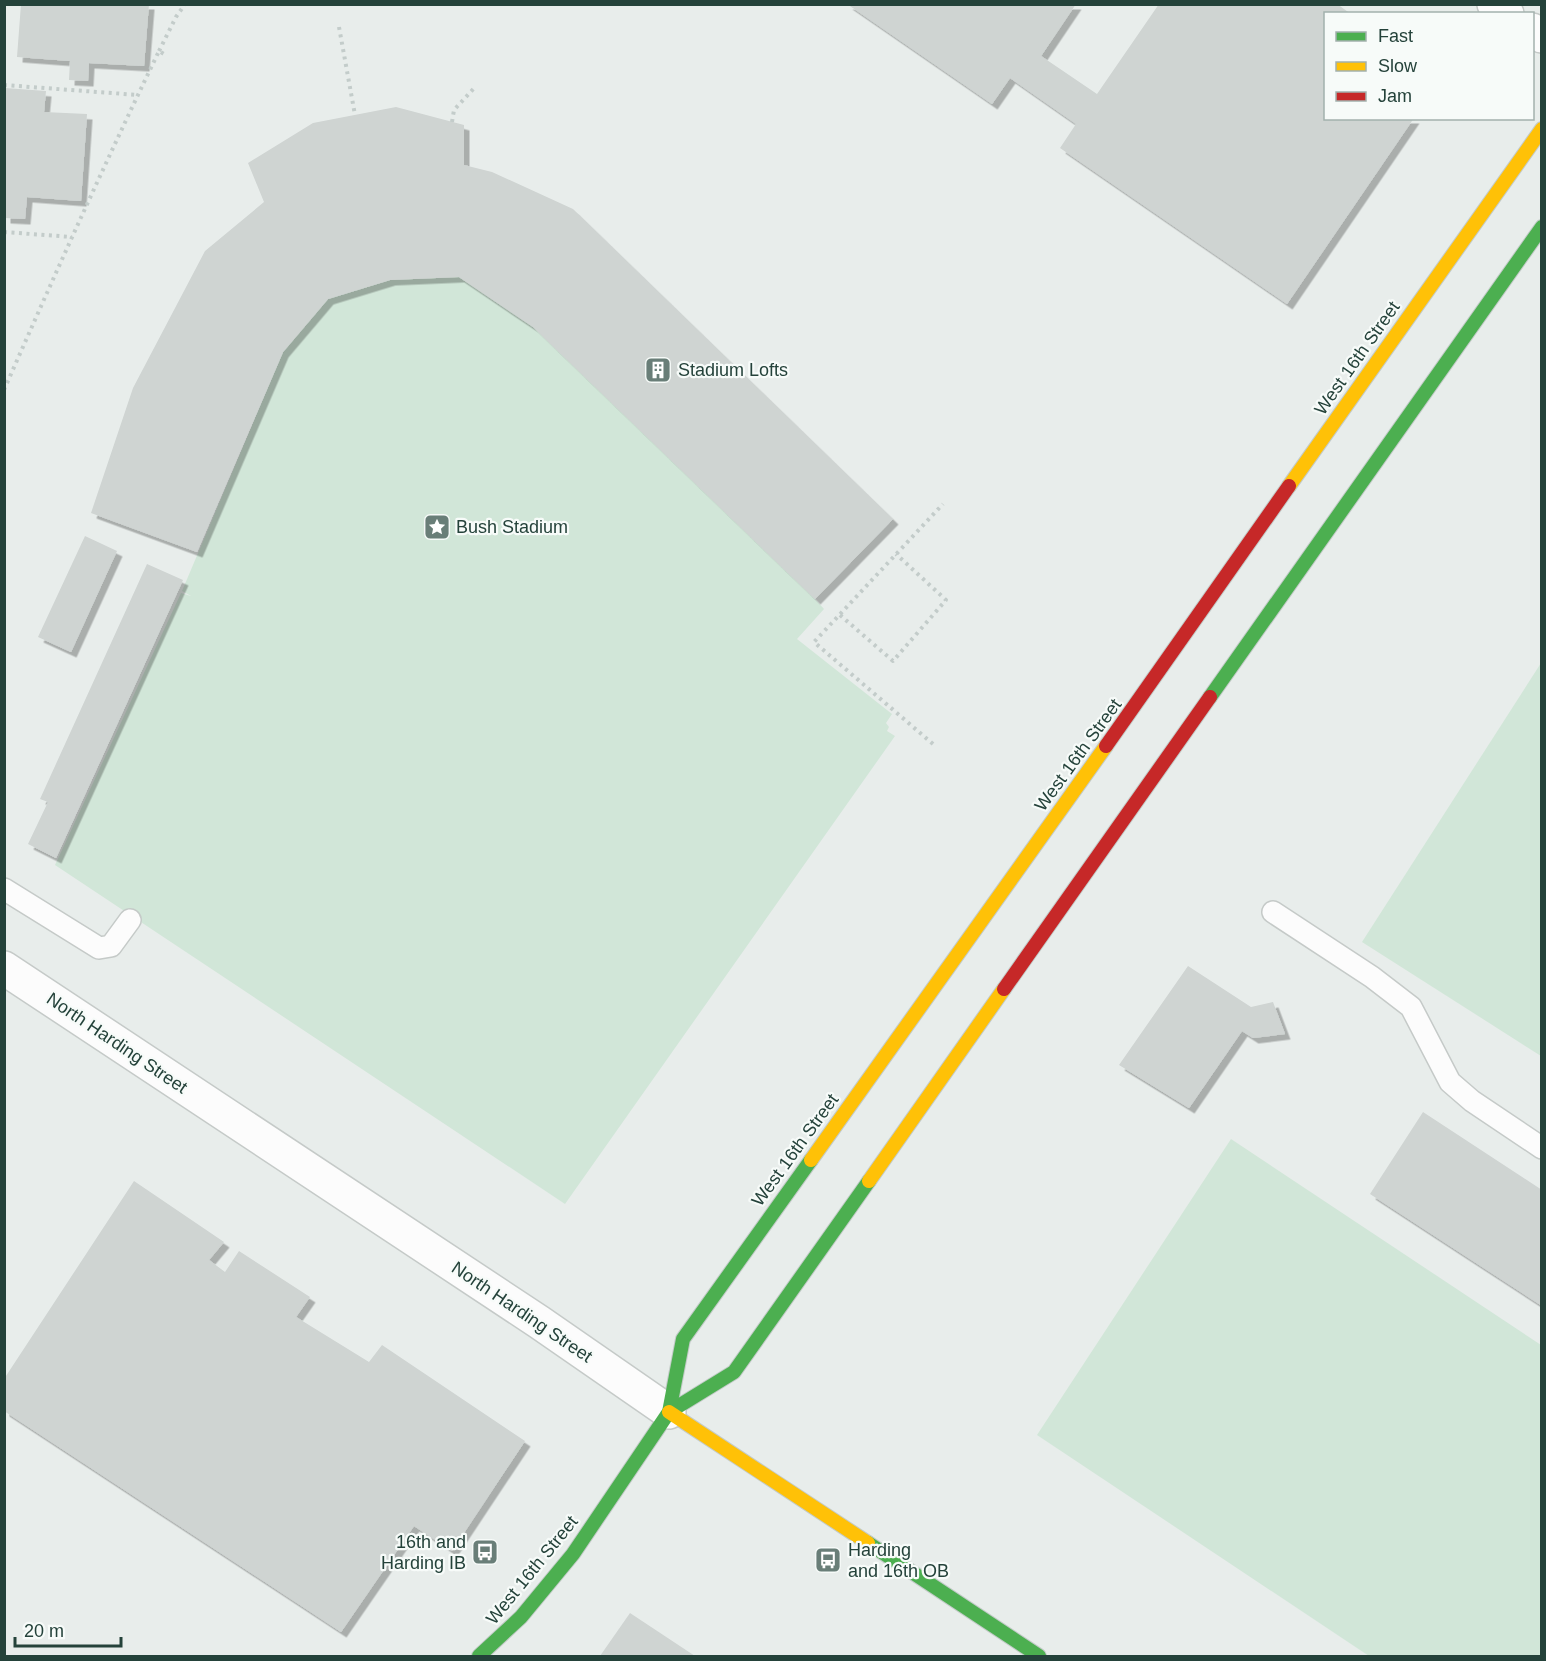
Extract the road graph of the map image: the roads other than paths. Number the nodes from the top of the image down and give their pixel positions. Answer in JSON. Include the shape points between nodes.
{"nodes":[{"id":1,"x":1542,"y":129,"type":"edge"},
{"id":2,"x":1542,"y":227,"type":"edge"},
{"id":3,"x":4,"y":889,"type":"edge"},
{"id":4,"x":1273,"y":912,"type":"dead end"},
{"id":5,"x":130,"y":920,"type":"dead end"},
{"id":6,"x":4,"y":968,"type":"edge"},
{"id":7,"x":1542,"y":1148,"type":"edge"},
{"id":8,"x":669,"y":1412,"type":"junction"},
{"id":9,"x":479,"y":1656,"type":"edge"},
{"id":10,"x":1039,"y":1656,"type":"edge"}],
"edges":[{"from":1,"to":8,"type":"main road","name":"West 16th Street","via":[[687,1333]]},
{"from":2,"to":8,"type":"main road","name":"West 16th Street","via":[[734,1372]]},
{"from":3,"to":5,"type":"lane","via":[[99,948],[111,946]]},
{"from":4,"to":7,"type":"lane","via":[[1411,1007],[1450,1082]]},
{"from":6,"to":8,"type":"street","name":"North Harding Street"},
{"from":8,"to":9,"type":"main road","name":"West 16th Street","via":[[568,1560],[520,1617]]},
{"from":8,"to":10,"type":"main road","name":"North Harding Street"}]}
